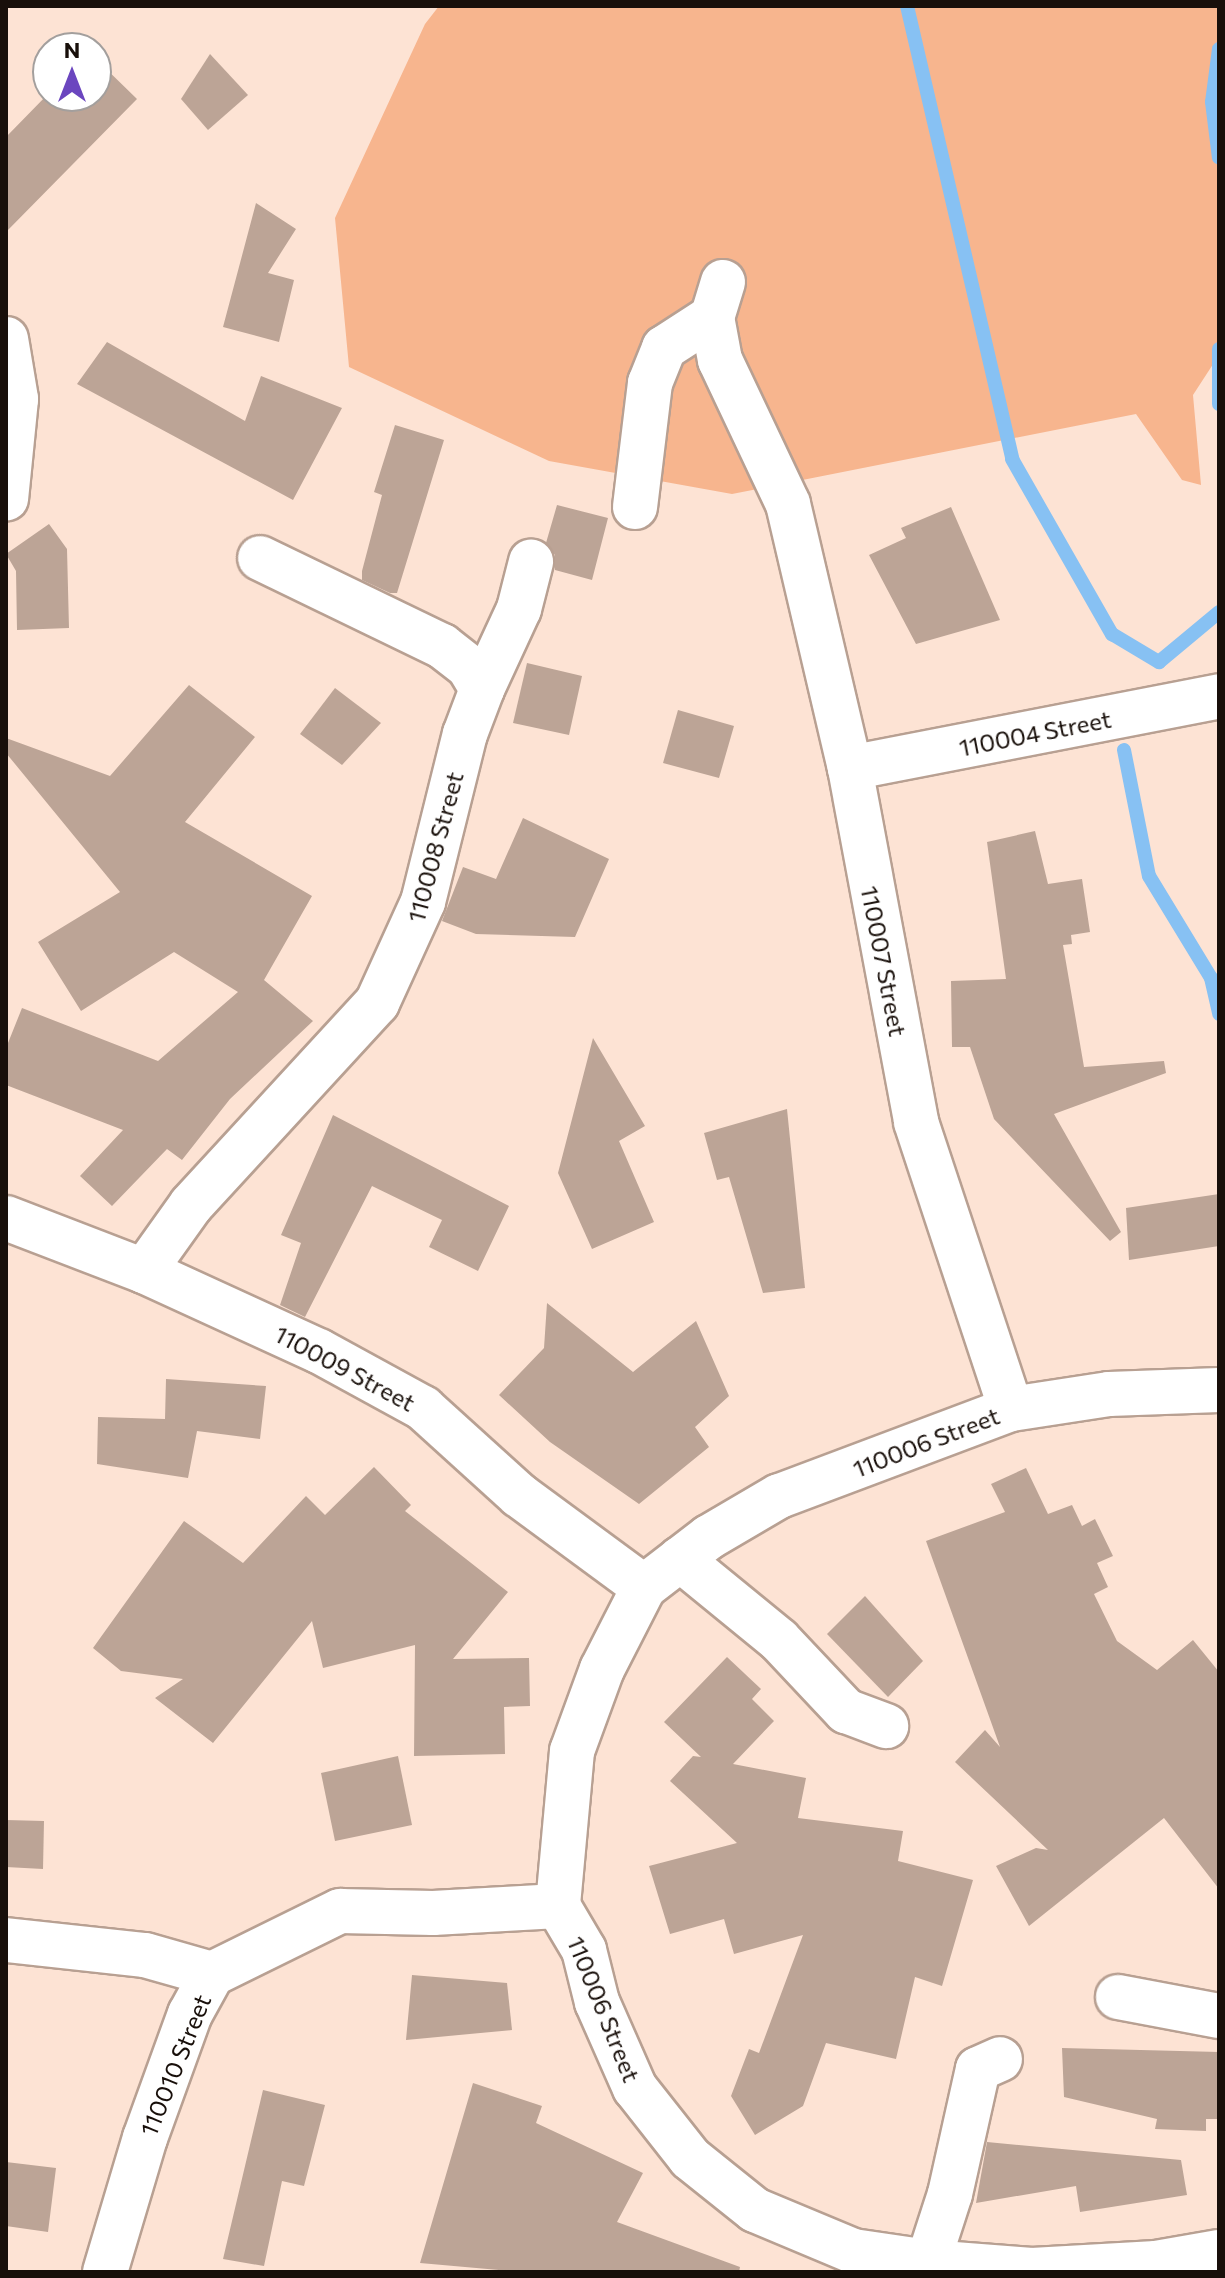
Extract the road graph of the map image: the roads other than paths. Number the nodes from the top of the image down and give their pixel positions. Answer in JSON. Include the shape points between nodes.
{"nodes":[{"id":1,"x":6,"y":339,"type":"edge"},
{"id":2,"x":6,"y":499,"type":"edge"},
{"id":3,"x":635,"y":507,"type":"dead end"},
{"id":4,"x":260,"y":558,"type":"dead end"},
{"id":5,"x":531,"y":562,"type":"dead end"},
{"id":6,"x":482,"y":689,"type":"junction"},
{"id":7,"x":1219,"y":696,"type":"edge"},
{"id":8,"x":850,"y":768,"type":"junction"},
{"id":9,"x":6,"y":1218,"type":"edge"},
{"id":10,"x":144,"y":1271,"type":"junction"},
{"id":11,"x":1219,"y":1390,"type":"edge"},
{"id":12,"x":1011,"y":1409,"type":"junction"},
{"id":13,"x":680,"y":1559,"type":"junction"},
{"id":14,"x":644,"y":1587,"type":"junction"},
{"id":15,"x":886,"y":1726,"type":"dead end"},
{"id":16,"x":558,"y":1906,"type":"junction"},
{"id":17,"x":6,"y":1940,"type":"edge"},
{"id":18,"x":212,"y":1974,"type":"junction"},
{"id":19,"x":1118,"y":1997,"type":"dead end"},
{"id":20,"x":1219,"y":2016,"type":"edge"},
{"id":21,"x":1000,"y":2059,"type":"dead end"},
{"id":22,"x":1219,"y":2252,"type":"edge"},
{"id":23,"x":928,"y":2262,"type":"junction"},
{"id":24,"x":105,"y":2272,"type":"edge"}],
"edges":[{"from":1,"to":2,"type":"street","via":[[16,399]]},
{"from":3,"to":8,"type":"street","name":"110007 Street","via":[[650,383],[664,348],[718,299],[720,360],[788,504]]},
{"from":4,"to":6,"type":"street","via":[[442,646],[469,667]]},
{"from":5,"to":6,"type":"street","name":"110008 Street","via":[[519,609]]},
{"from":6,"to":10,"type":"street","name":"110008 Street","via":[[465,734],[423,902],[377,1003],[191,1205]]},
{"from":7,"to":8,"type":"street","name":"110004 Street"},
{"from":8,"to":12,"type":"street","name":"110007 Street","via":[[916,1122]]},
{"from":9,"to":10,"type":"street","name":"110009 Street"},
{"from":10,"to":14,"type":"street","name":"110009 Street","via":[[319,1351],[423,1408],[519,1495]]},
{"from":11,"to":12,"type":"street","name":"110006 Street","via":[[1109,1394]]},
{"from":12,"to":13,"type":"street","name":"110006 Street","via":[[779,1496]]},
{"from":13,"to":14,"type":"street","name":"110006 Street"},
{"from":13,"to":15,"type":"street","via":[[779,1640],[846,1711]]},
{"from":14,"to":16,"type":"street","name":"110006 Street","via":[[602,1669],[572,1751]]},
{"from":16,"to":18,"type":"street","name":"110010 Street","via":[[433,1913],[340,1911]]},
{"from":16,"to":23,"type":"street","name":"110006 Street","via":[[584,1950],[597,2002],[635,2088],[690,2158],[755,2210],[812,2237],[853,2251]]},
{"from":17,"to":18,"type":"street","via":[[145,1955]]},
{"from":18,"to":24,"type":"street","name":"110010 Street","via":[[190,2014],[145,2138]]},
{"from":19,"to":20,"type":"street"},
{"from":21,"to":23,"type":"street","via":[[978,2069],[950,2194]]},
{"from":22,"to":23,"type":"street","name":"110006 Street","via":[[1156,2263],[1032,2270]]}]}
